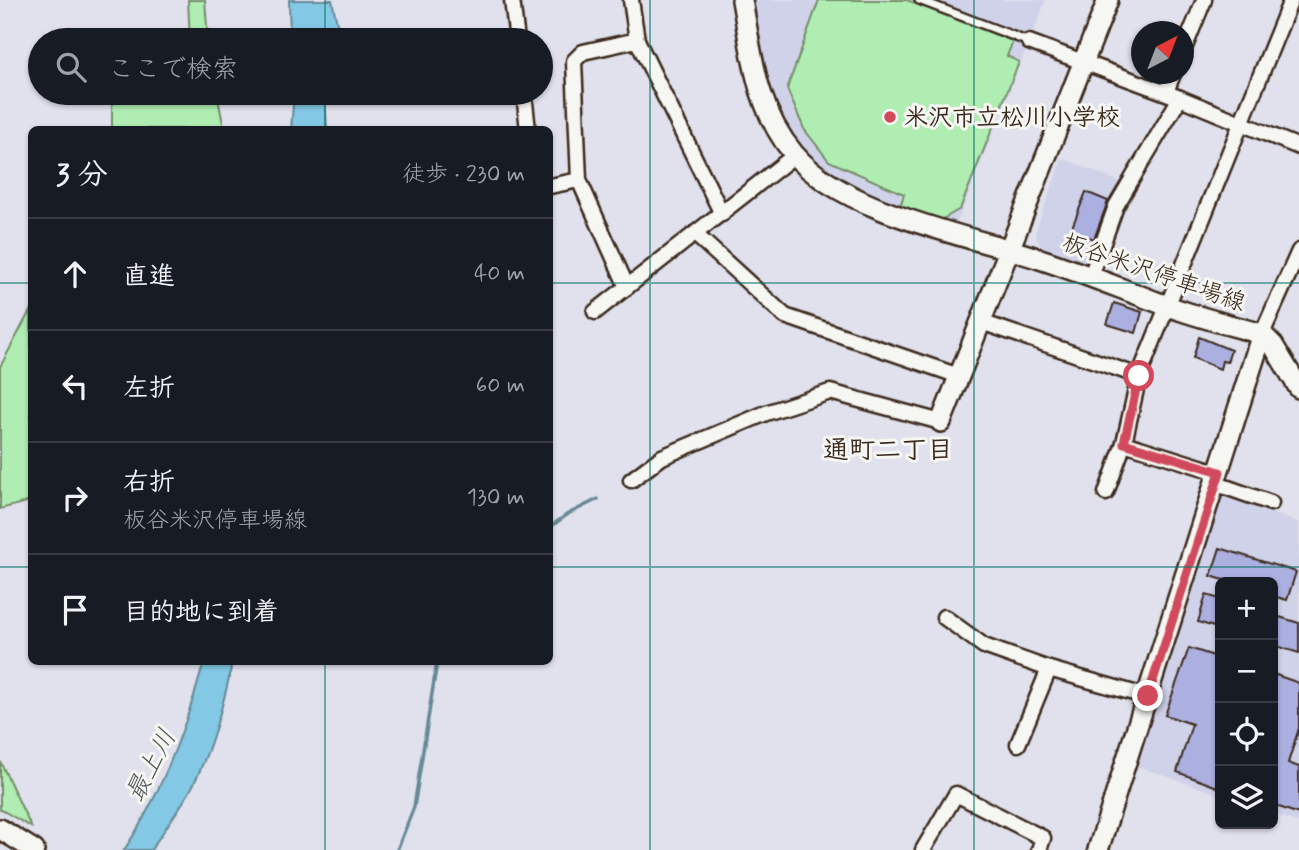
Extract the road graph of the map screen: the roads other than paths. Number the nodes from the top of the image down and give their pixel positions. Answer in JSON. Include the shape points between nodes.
{"nodes":[{"id":1,"x":512,"y":0,"type":"edge"},
{"id":2,"x":631,"y":0,"type":"edge"},
{"id":3,"x":742,"y":0,"type":"edge"},
{"id":4,"x":919,"y":0,"type":"edge"},
{"id":5,"x":1108,"y":0,"type":"edge"},
{"id":6,"x":1204,"y":0,"type":"edge"},
{"id":7,"x":1290,"y":0,"type":"edge"},
{"id":8,"x":1194,"y":24,"type":"edge"},
{"id":9,"x":516,"y":28,"type":"edge"},
{"id":10,"x":637,"y":40,"type":"junction"},
{"id":11,"x":1028,"y":42,"type":"joint"},
{"id":12,"x":1083,"y":63,"type":"junction"},
{"id":13,"x":1169,"y":84,"type":"edge"},
{"id":14,"x":1166,"y":92,"type":"junction"},
{"id":15,"x":1181,"y":98,"type":"junction"},
{"id":16,"x":525,"y":105,"type":"edge"},
{"id":17,"x":1239,"y":122,"type":"junction"},
{"id":18,"x":528,"y":126,"type":"edge"},
{"id":19,"x":1299,"y":147,"type":"edge"},
{"id":20,"x":795,"y":155,"type":"junction"},
{"id":21,"x":579,"y":180,"type":"junction"},
{"id":22,"x":553,"y":185,"type":"edge"},
{"id":23,"x":722,"y":214,"type":"junction"},
{"id":24,"x":695,"y":234,"type":"junction"},
{"id":25,"x":1009,"y":249,"type":"junction"},
{"id":26,"x":1299,"y":251,"type":"edge"},
{"id":27,"x":1091,"y":276,"type":"junction"},
{"id":28,"x":627,"y":287,"type":"junction"},
{"id":29,"x":1167,"y":306,"type":"junction"},
{"id":30,"x":595,"y":312,"type":"dead end"},
{"id":31,"x":981,"y":322,"type":"junction"},
{"id":32,"x":1262,"y":334,"type":"junction"},
{"id":33,"x":959,"y":376,"type":"junction"},
{"id":34,"x":1139,"y":376,"type":"junction"},
{"id":35,"x":1299,"y":388,"type":"edge"},
{"id":36,"x":941,"y":422,"type":"joint"},
{"id":37,"x":1124,"y":443,"type":"junction"},
{"id":38,"x":1218,"y":478,"type":"junction"},
{"id":39,"x":631,"y":480,"type":"dead end"},
{"id":40,"x":1106,"y":493,"type":"dead end"},
{"id":41,"x":1270,"y":503,"type":"dead end"},
{"id":42,"x":944,"y":617,"type":"dead end"},
{"id":43,"x":1049,"y":669,"type":"junction"},
{"id":44,"x":1148,"y":696,"type":"junction"},
{"id":45,"x":1018,"y":744,"type":"dead end"},
{"id":46,"x":0,"y":829,"type":"edge"},
{"id":47,"x":34,"y":850,"type":"edge"},
{"id":48,"x":923,"y":850,"type":"edge"},
{"id":49,"x":1039,"y":850,"type":"edge"},
{"id":50,"x":1098,"y":850,"type":"edge"}],
"edges":[{"from":1,"to":9,"type":"street"},
{"from":2,"to":10,"type":"street"},
{"from":3,"to":20,"type":"main road","name":"板谷米沢停車場線","via":[[760,96]]},
{"from":4,"to":11,"type":"lane"},
{"from":5,"to":12,"type":"main road"},
{"from":6,"to":8,"type":"street"},
{"from":7,"to":17,"type":"street"},
{"from":10,"to":21,"type":"street","via":[[583,52],[574,61]]},
{"from":10,"to":23,"type":"street"},
{"from":11,"to":12,"type":"street"},
{"from":12,"to":14,"type":"street"},
{"from":12,"to":25,"type":"main road"},
{"from":13,"to":14,"type":"street"},
{"from":14,"to":15,"type":"street"},
{"from":15,"to":17,"type":"street"},
{"from":15,"to":27,"type":"street","via":[[1116,206]]},
{"from":16,"to":18,"type":"street"},
{"from":17,"to":19,"type":"street"},
{"from":17,"to":29,"type":"street"},
{"from":20,"to":23,"type":"street"},
{"from":20,"to":25,"type":"main road","name":"板谷米沢停車場線","via":[[822,180],[862,202]]},
{"from":21,"to":22,"type":"street"},
{"from":21,"to":28,"type":"street"},
{"from":23,"to":24,"type":"street"},
{"from":24,"to":28,"type":"street"},
{"from":24,"to":33,"type":"street","via":[[785,316]]},
{"from":25,"to":27,"type":"main road","name":"板谷米沢停車場線"},
{"from":25,"to":31,"type":"main road"},
{"from":26,"to":32,"type":"street"},
{"from":27,"to":29,"type":"main road","name":"板谷米沢停車場線"},
{"from":28,"to":30,"type":"street"},
{"from":29,"to":32,"type":"main road","name":"板谷米沢停車場線"},
{"from":29,"to":34,"type":"street"},
{"from":31,"to":33,"type":"main road"},
{"from":31,"to":34,"type":"street"},
{"from":32,"to":35,"type":"main road"},
{"from":32,"to":38,"type":"main road","name":"板谷米沢停車場線"},
{"from":33,"to":36,"type":"main road"},
{"from":34,"to":37,"type":"street"},
{"from":36,"to":39,"type":"street","via":[[830,392],[766,413],[662,457]]},
{"from":37,"to":38,"type":"street"},
{"from":37,"to":40,"type":"street"},
{"from":38,"to":41,"type":"street"},
{"from":38,"to":44,"type":"main road","name":"板谷米沢停車場線"},
{"from":42,"to":43,"type":"street","via":[[984,646]]},
{"from":43,"to":44,"type":"street"},
{"from":43,"to":45,"type":"street"},
{"from":44,"to":50,"type":"main road","name":"板谷米沢停車場線"},
{"from":46,"to":47,"type":"main road"},
{"from":48,"to":49,"type":"street","via":[[956,794],[1043,838]]}]}
